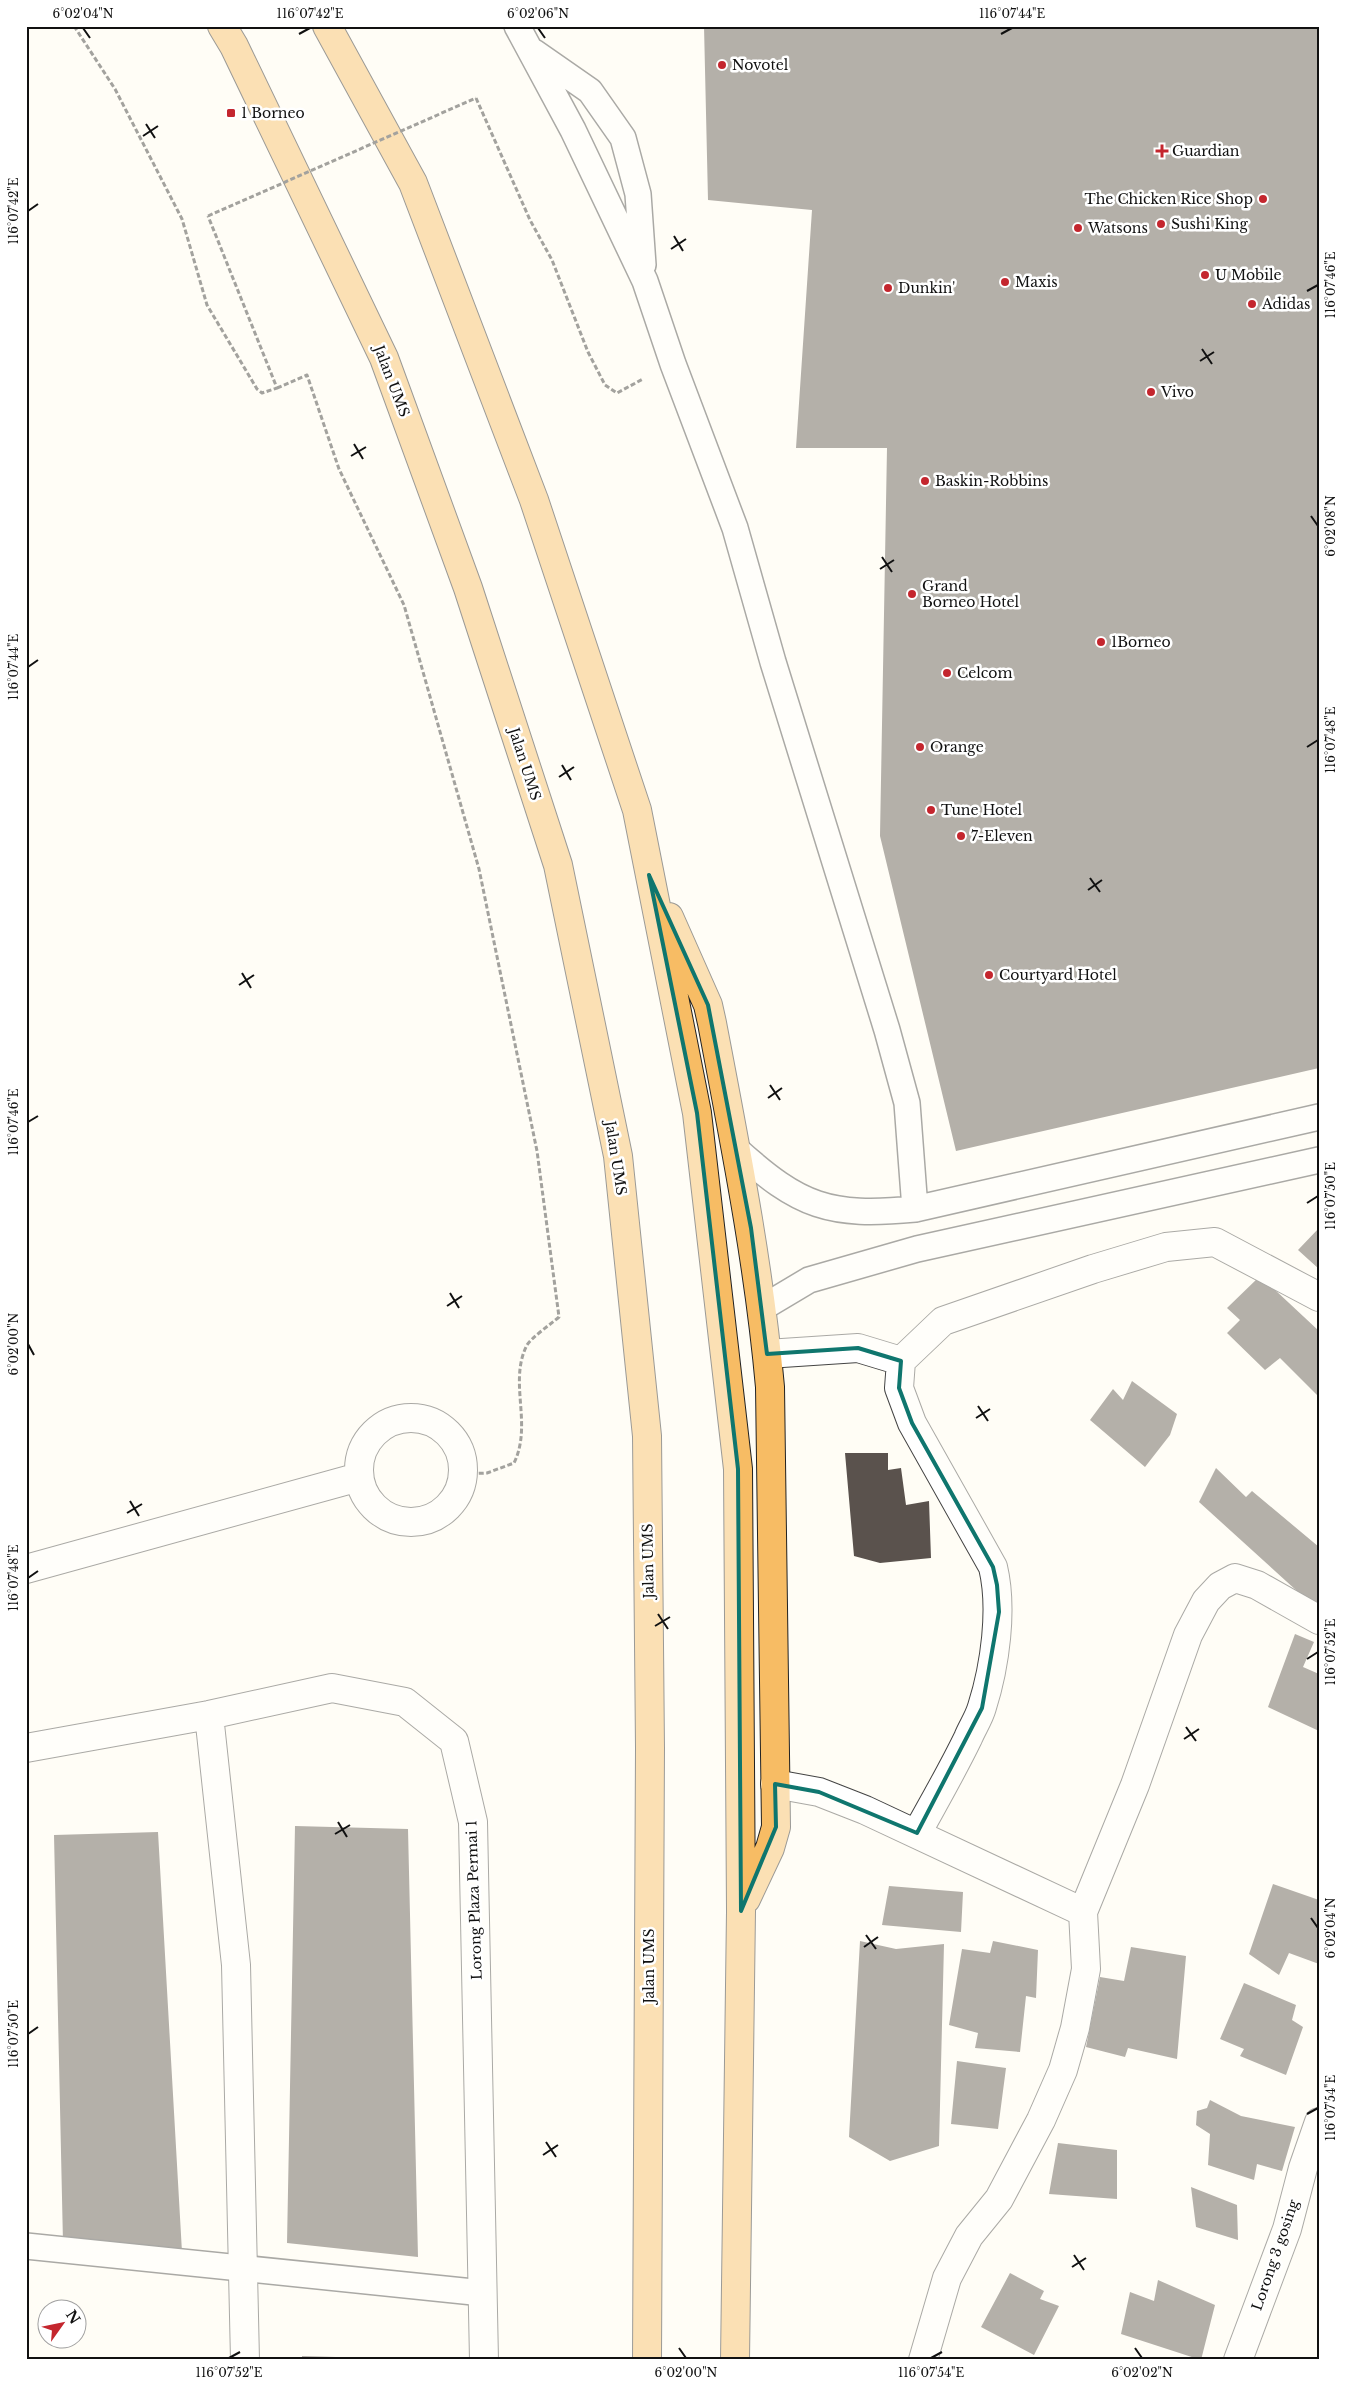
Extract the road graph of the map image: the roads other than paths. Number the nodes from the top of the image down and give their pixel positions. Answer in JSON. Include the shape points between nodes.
{"nodes":[{"id":1,"x":222,"y":26,"type":"edge"},
{"id":2,"x":327,"y":26,"type":"edge"},
{"id":3,"x":517,"y":26,"type":"edge"},
{"id":4,"x":532,"y":50,"type":"junction"},
{"id":5,"x":645,"y":281,"type":"junction"},
{"id":6,"x":649,"y":875,"type":"junction"},
{"id":7,"x":1319,"y":1117,"type":"edge"},
{"id":8,"x":736,"y":1149,"type":"junction"},
{"id":9,"x":1319,"y":1160,"type":"edge"},
{"id":10,"x":914,"y":1209,"type":"junction"},
{"id":11,"x":1319,"y":1297,"type":"edge"},
{"id":12,"x":762,"y":1308,"type":"junction"},
{"id":13,"x":767,"y":1354,"type":"junction"},
{"id":14,"x":901,"y":1361,"type":"junction"},
{"id":15,"x":359,"y":1477,"type":"junction"},
{"id":16,"x":26,"y":1569,"type":"edge"},
{"id":17,"x":1319,"y":1620,"type":"edge"},
{"id":18,"x":209,"y":1715,"type":"junction"},
{"id":19,"x":26,"y":1748,"type":"edge"},
{"id":20,"x":775,"y":1784,"type":"junction"},
{"id":21,"x":917,"y":1833,"type":"junction"},
{"id":22,"x":741,"y":1911,"type":"junction"},
{"id":23,"x":1083,"y":1912,"type":"junction"},
{"id":24,"x":1319,"y":2122,"type":"edge"},
{"id":25,"x":26,"y":2246,"type":"edge"},
{"id":26,"x":244,"y":2270,"type":"junction"},
{"id":27,"x":483,"y":2293,"type":"junction"},
{"id":28,"x":245,"y":2360,"type":"edge"},
{"id":29,"x":484,"y":2360,"type":"edge"},
{"id":30,"x":647,"y":2360,"type":"edge"},
{"id":31,"x":736,"y":2360,"type":"edge"},
{"id":32,"x":923,"y":2360,"type":"edge"},
{"id":33,"x":1238,"y":2360,"type":"edge"}],
"edges":[{"from":1,"to":30,"type":"highway","name":"Jalan UMS","via":[[384,358],[468,588],[558,865],[618,1156],[647,1436],[650,1748]]},
{"from":2,"to":6,"type":"highway","via":[[413,183],[530,491],[637,810]]},
{"from":3,"to":4,"type":"lane"},
{"from":4,"to":5,"type":"lane"},
{"from":4,"to":5,"type":"lane","via":[[590,91],[623,138],[638,194]]},
{"from":5,"to":10,"type":"lane","via":[[735,528],[888,1030],[907,1103]]},
{"from":6,"to":8,"type":"highway","via":[[708,1005]]},
{"from":6,"to":22,"type":"highway","via":[[697,1113],[738,1469]]},
{"from":7,"to":10,"type":"lane"},
{"from":8,"to":10,"type":"lane","via":[[768,1178],[800,1198],[829,1208],[874,1212]]},
{"from":8,"to":12,"type":"highway"},
{"from":9,"to":12,"type":"lane","via":[[917,1249],[809,1280]]},
{"from":11,"to":14,"type":"street","via":[[1215,1242],[1166,1248],[1093,1269],[943,1321]]},
{"from":12,"to":13,"type":"highway"},
{"from":13,"to":14,"type":"street","via":[[858,1348]]},
{"from":13,"to":20,"type":"highway"},
{"from":14,"to":21,"type":"street","via":[[899,1388],[912,1423],[993,1567],[999,1612],[982,1708],[954,1768]]},
{"from":15,"to":15,"type":"street","via":[[359,1459],[365,1443],[392,1420],[426,1419],[442,1427],[462,1456],[464,1474],[451,1505],[438,1516],[422,1522],[405,1523],[388,1518],[374,1508],[364,1494]]},
{"from":15,"to":16,"type":"street"},
{"from":17,"to":23,"type":"street","via":[[1257,1586],[1235,1578],[1220,1586],[1206,1602],[1188,1635],[1135,1785]]},
{"from":18,"to":19,"type":"street","name":"Lorong Plaza Permai 1"},
{"from":18,"to":26,"type":"street","via":[[236,1966]]},
{"from":18,"to":27,"type":"street","name":"Lorong Plaza Permai 1","via":[[332,1688],[406,1702],[454,1741],[473,1822]]},
{"from":20,"to":21,"type":"street","via":[[819,1792]]},
{"from":20,"to":22,"type":"highway","via":[[776,1826],[770,1848]]},
{"from":21,"to":23,"type":"street"},
{"from":22,"to":31,"type":"highway"},
{"from":23,"to":32,"type":"street","via":[[1086,1969],[1064,2070],[999,2199],[969,2236],[947,2278]]},
{"from":24,"to":33,"type":"street","name":"Lorong 3 gosing","via":[[1287,2229]]},
{"from":25,"to":26,"type":"lane"},
{"from":26,"to":27,"type":"lane"},
{"from":26,"to":28,"type":"street"},
{"from":27,"to":29,"type":"street","name":"Lorong Plaza Permai 1"}]}
